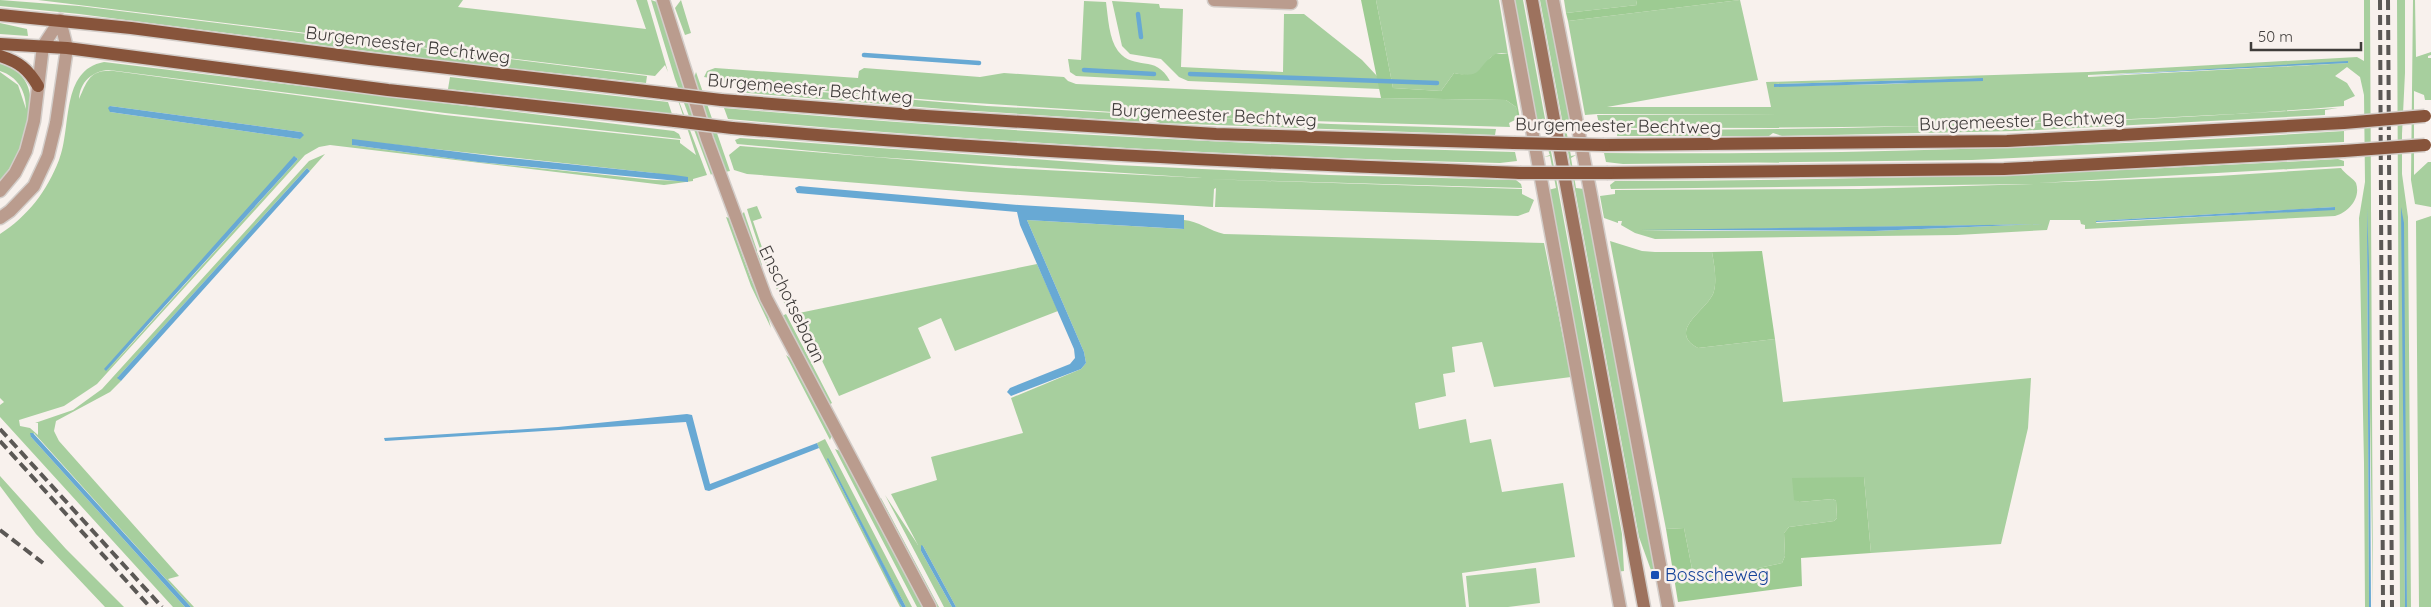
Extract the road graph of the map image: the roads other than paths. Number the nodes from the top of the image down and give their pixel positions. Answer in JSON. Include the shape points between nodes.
{"nodes":[{"id":1,"x":663,"y":0,"type":"edge"},
{"id":2,"x":1214,"y":0,"type":"edge"},
{"id":3,"x":1508,"y":0,"type":"edge"},
{"id":4,"x":1532,"y":0,"type":"edge"},
{"id":5,"x":1553,"y":0,"type":"edge"},
{"id":6,"x":1291,"y":3,"type":"dead end"},
{"id":7,"x":0,"y":15,"type":"edge"},
{"id":8,"x":60,"y":20,"type":"junction"},
{"id":9,"x":0,"y":44,"type":"edge"},
{"id":10,"x":43,"y":46,"type":"junction"},
{"id":11,"x":67,"y":48,"type":"junction"},
{"id":12,"x":0,"y":56,"type":"edge"},
{"id":13,"x":38,"y":86,"type":"junction"},
{"id":14,"x":2428,"y":116,"type":"edge"},
{"id":15,"x":2428,"y":145,"type":"edge"},
{"id":16,"x":1540,"y":173,"type":"junction"},
{"id":17,"x":0,"y":191,"type":"edge"},
{"id":18,"x":0,"y":218,"type":"edge"},
{"id":19,"x":930,"y":607,"type":"edge"},
{"id":20,"x":1620,"y":607,"type":"edge"},
{"id":21,"x":1644,"y":607,"type":"edge"},
{"id":22,"x":1668,"y":607,"type":"edge"}],
"edges":[{"from":1,"to":19,"type":"street","name":"Enschotsebaan","via":[[707,139],[766,298]]},
{"from":2,"to":6,"type":"street"},
{"from":3,"to":16,"type":"street"},
{"from":4,"to":21,"type":"main road"},
{"from":5,"to":22,"type":"street"},
{"from":7,"to":8,"type":"main road","name":"Burgemeester Bechtweg"},
{"from":8,"to":10,"type":"street"},
{"from":8,"to":11,"type":"street"},
{"from":8,"to":14,"type":"main road","name":"Burgemeester Bechtweg","bridge":true,"via":[[721,100],[1207,134],[1604,145],[2007,141]]},
{"from":9,"to":10,"type":"main road"},
{"from":10,"to":11,"type":"main road"},
{"from":10,"to":13,"type":"street"},
{"from":11,"to":16,"type":"main road","bridge":true,"via":[[388,90],[732,128],[922,145],[1211,162]]},
{"from":11,"to":18,"type":"street","via":[[48,156],[34,186]]},
{"from":12,"to":13,"type":"main road","via":[[29,71]]},
{"from":13,"to":17,"type":"street","via":[[26,151],[15,173]]},
{"from":15,"to":16,"type":"main road","bridge":true,"via":[[2004,168]]},
{"from":16,"to":20,"type":"street"}]}
